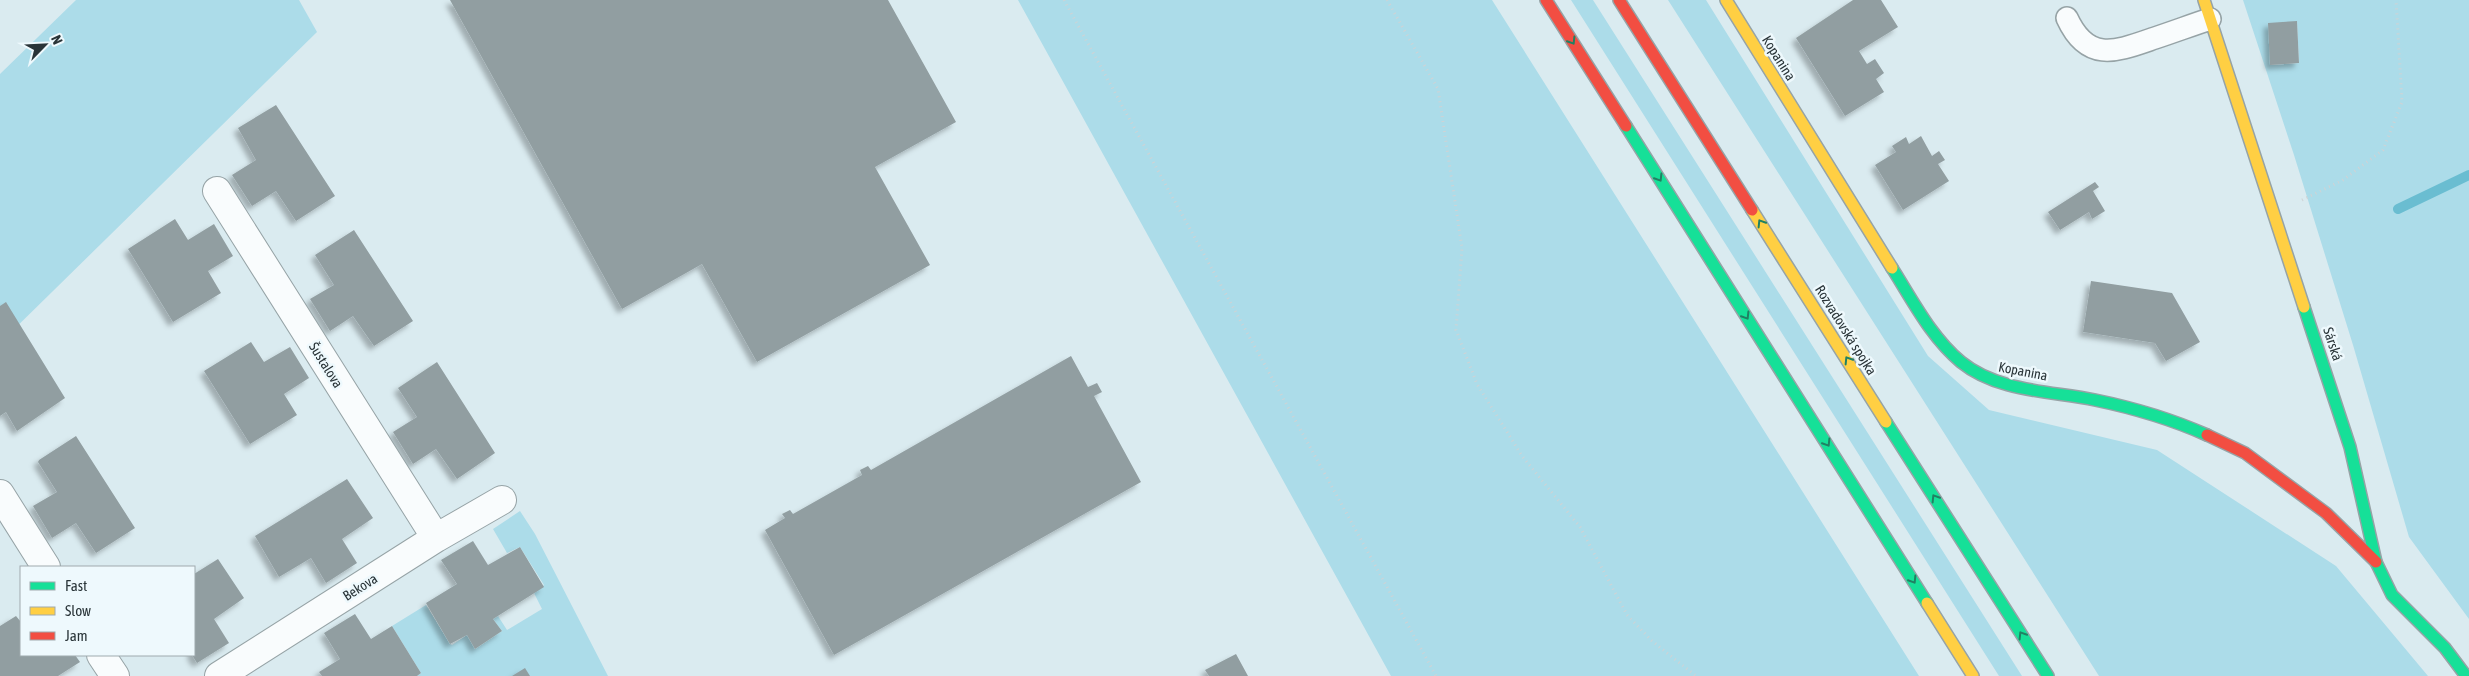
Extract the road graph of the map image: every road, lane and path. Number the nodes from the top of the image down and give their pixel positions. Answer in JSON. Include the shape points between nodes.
{"nodes":[{"id":1,"x":1064,"y":0,"type":"edge"},
{"id":2,"x":1387,"y":0,"type":"edge"},
{"id":3,"x":1546,"y":0,"type":"edge"},
{"id":4,"x":1619,"y":0,"type":"edge"},
{"id":5,"x":1726,"y":0,"type":"edge"},
{"id":6,"x":2396,"y":0,"type":"edge"},
{"id":7,"x":2207,"y":9,"type":"edge"},
{"id":8,"x":2068,"y":18,"type":"dead end"},
{"id":9,"x":217,"y":191,"type":"dead end"},
{"id":10,"x":2273,"y":210,"type":"junction"},
{"id":11,"x":0,"y":494,"type":"edge"},
{"id":12,"x":502,"y":500,"type":"dead end"},
{"id":13,"x":436,"y":538,"type":"junction"},
{"id":14,"x":2376,"y":562,"type":"junction"},
{"id":15,"x":45,"y":566,"type":"edge"},
{"id":16,"x":102,"y":656,"type":"edge"},
{"id":17,"x":115,"y":676,"type":"edge"},
{"id":18,"x":219,"y":676,"type":"edge"},
{"id":19,"x":1436,"y":676,"type":"edge"},
{"id":20,"x":1696,"y":676,"type":"edge"},
{"id":21,"x":1973,"y":676,"type":"edge"},
{"id":22,"x":2048,"y":676,"type":"edge"},
{"id":23,"x":2466,"y":676,"type":"edge"}],
"edges":[{"from":1,"to":19,"type":"path"},
{"from":2,"to":20,"type":"path","via":[[1438,89],[1462,248],[1456,330],[1477,384],[1522,456],[1580,527],[1627,615],[1652,641]]},
{"from":3,"to":21,"type":"main road","one_way":true},
{"from":22,"to":4,"type":"main road","name":"Rozvadovská spojka","one_way":true},
{"from":5,"to":14,"type":"main road","name":"Kopanina","via":[[1935,337],[1962,363],[1991,381],[2096,400],[2174,420],[2245,453],[2326,513]]},
{"from":6,"to":10,"type":"path","via":[[2402,102],[2384,150],[2344,180]]},
{"from":7,"to":8,"type":"lane","via":[[2118,51],[2090,46],[2072,29]]},
{"from":7,"to":10,"type":"main road","name":"Sárská"},
{"from":9,"to":13,"type":"street","name":"Šustalova"},
{"from":10,"to":14,"type":"main road","name":"Sárská","via":[[2350,447]]},
{"from":11,"to":15,"type":"street"},
{"from":12,"to":13,"type":"street","name":"Bekova"},
{"from":13,"to":18,"type":"street","name":"Bekova"},
{"from":14,"to":23,"type":"main road","name":"Sárská","via":[[2392,595],[2445,648]]},
{"from":16,"to":17,"type":"street"}]}
